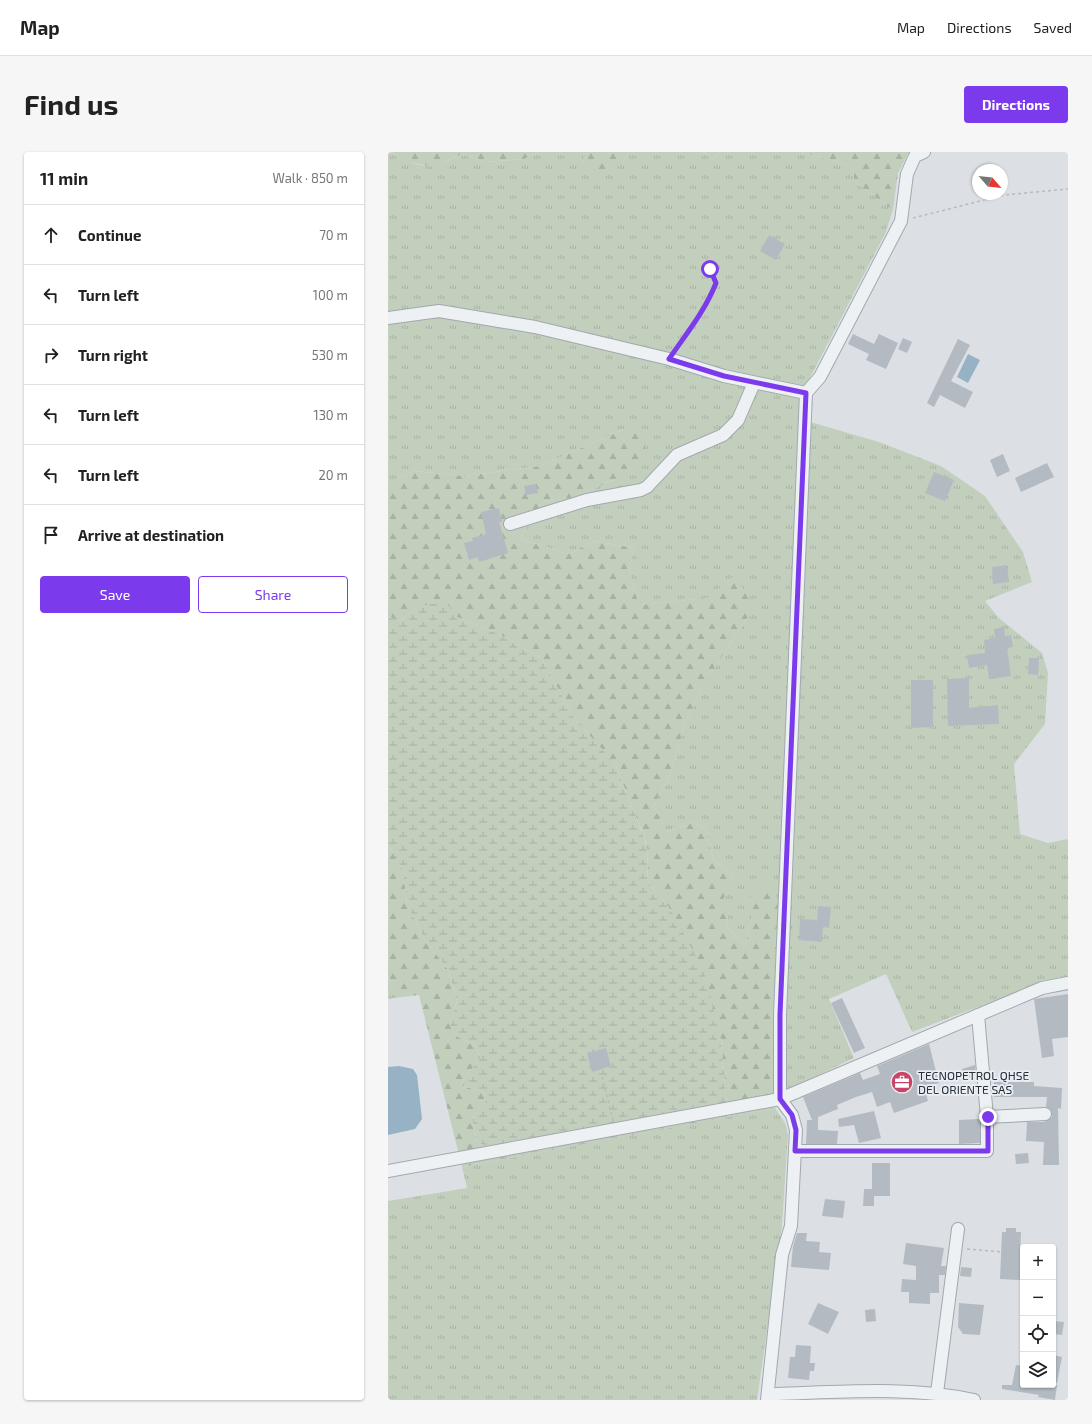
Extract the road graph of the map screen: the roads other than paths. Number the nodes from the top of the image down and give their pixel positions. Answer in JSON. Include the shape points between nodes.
{"nodes":[{"id":1,"x":924,"y":152,"type":"edge"},
{"id":2,"x":388,"y":318,"type":"edge"},
{"id":3,"x":754,"y":383,"type":"junction"},
{"id":4,"x":806,"y":393,"type":"junction"},
{"id":5,"x":510,"y":524,"type":"dead end"},
{"id":6,"x":1068,"y":983,"type":"edge"},
{"id":7,"x":978,"y":1015,"type":"junction"},
{"id":8,"x":780,"y":1099,"type":"junction"},
{"id":9,"x":1046,"y":1114,"type":"dead end"},
{"id":10,"x":988,"y":1117,"type":"junction"},
{"id":11,"x":795,"y":1151,"type":"junction"},
{"id":12,"x":388,"y":1171,"type":"edge"},
{"id":13,"x":958,"y":1229,"type":"dead end"},
{"id":14,"x":937,"y":1393,"type":"junction"},
{"id":15,"x":771,"y":1398,"type":"edge"},
{"id":16,"x":974,"y":1400,"type":"edge"}],
"edges":[{"from":1,"to":4,"type":"street","via":[[915,156],[907,174],[901,221],[820,377]]},
{"from":2,"to":3,"type":"street","via":[[439,311],[535,326]]},
{"from":3,"to":4,"type":"street"},
{"from":3,"to":5,"type":"street","via":[[732,428],[723,435],[677,455],[647,487],[587,500]]},
{"from":4,"to":8,"type":"street","via":[[780,1015]]},
{"from":6,"to":7,"type":"street","via":[[1042,988]]},
{"from":7,"to":8,"type":"street"},
{"from":7,"to":10,"type":"street"},
{"from":8,"to":11,"type":"street","via":[[792,1115],[796,1130]]},
{"from":8,"to":12,"type":"street"},
{"from":9,"to":10,"type":"street"},
{"from":10,"to":11,"type":"street","via":[[988,1151]]},
{"from":11,"to":15,"type":"street","via":[[791,1226],[782,1255],[769,1379]]},
{"from":13,"to":14,"type":"street"},
{"from":14,"to":15,"type":"street","via":[[891,1391]]},
{"from":14,"to":16,"type":"street"}]}
